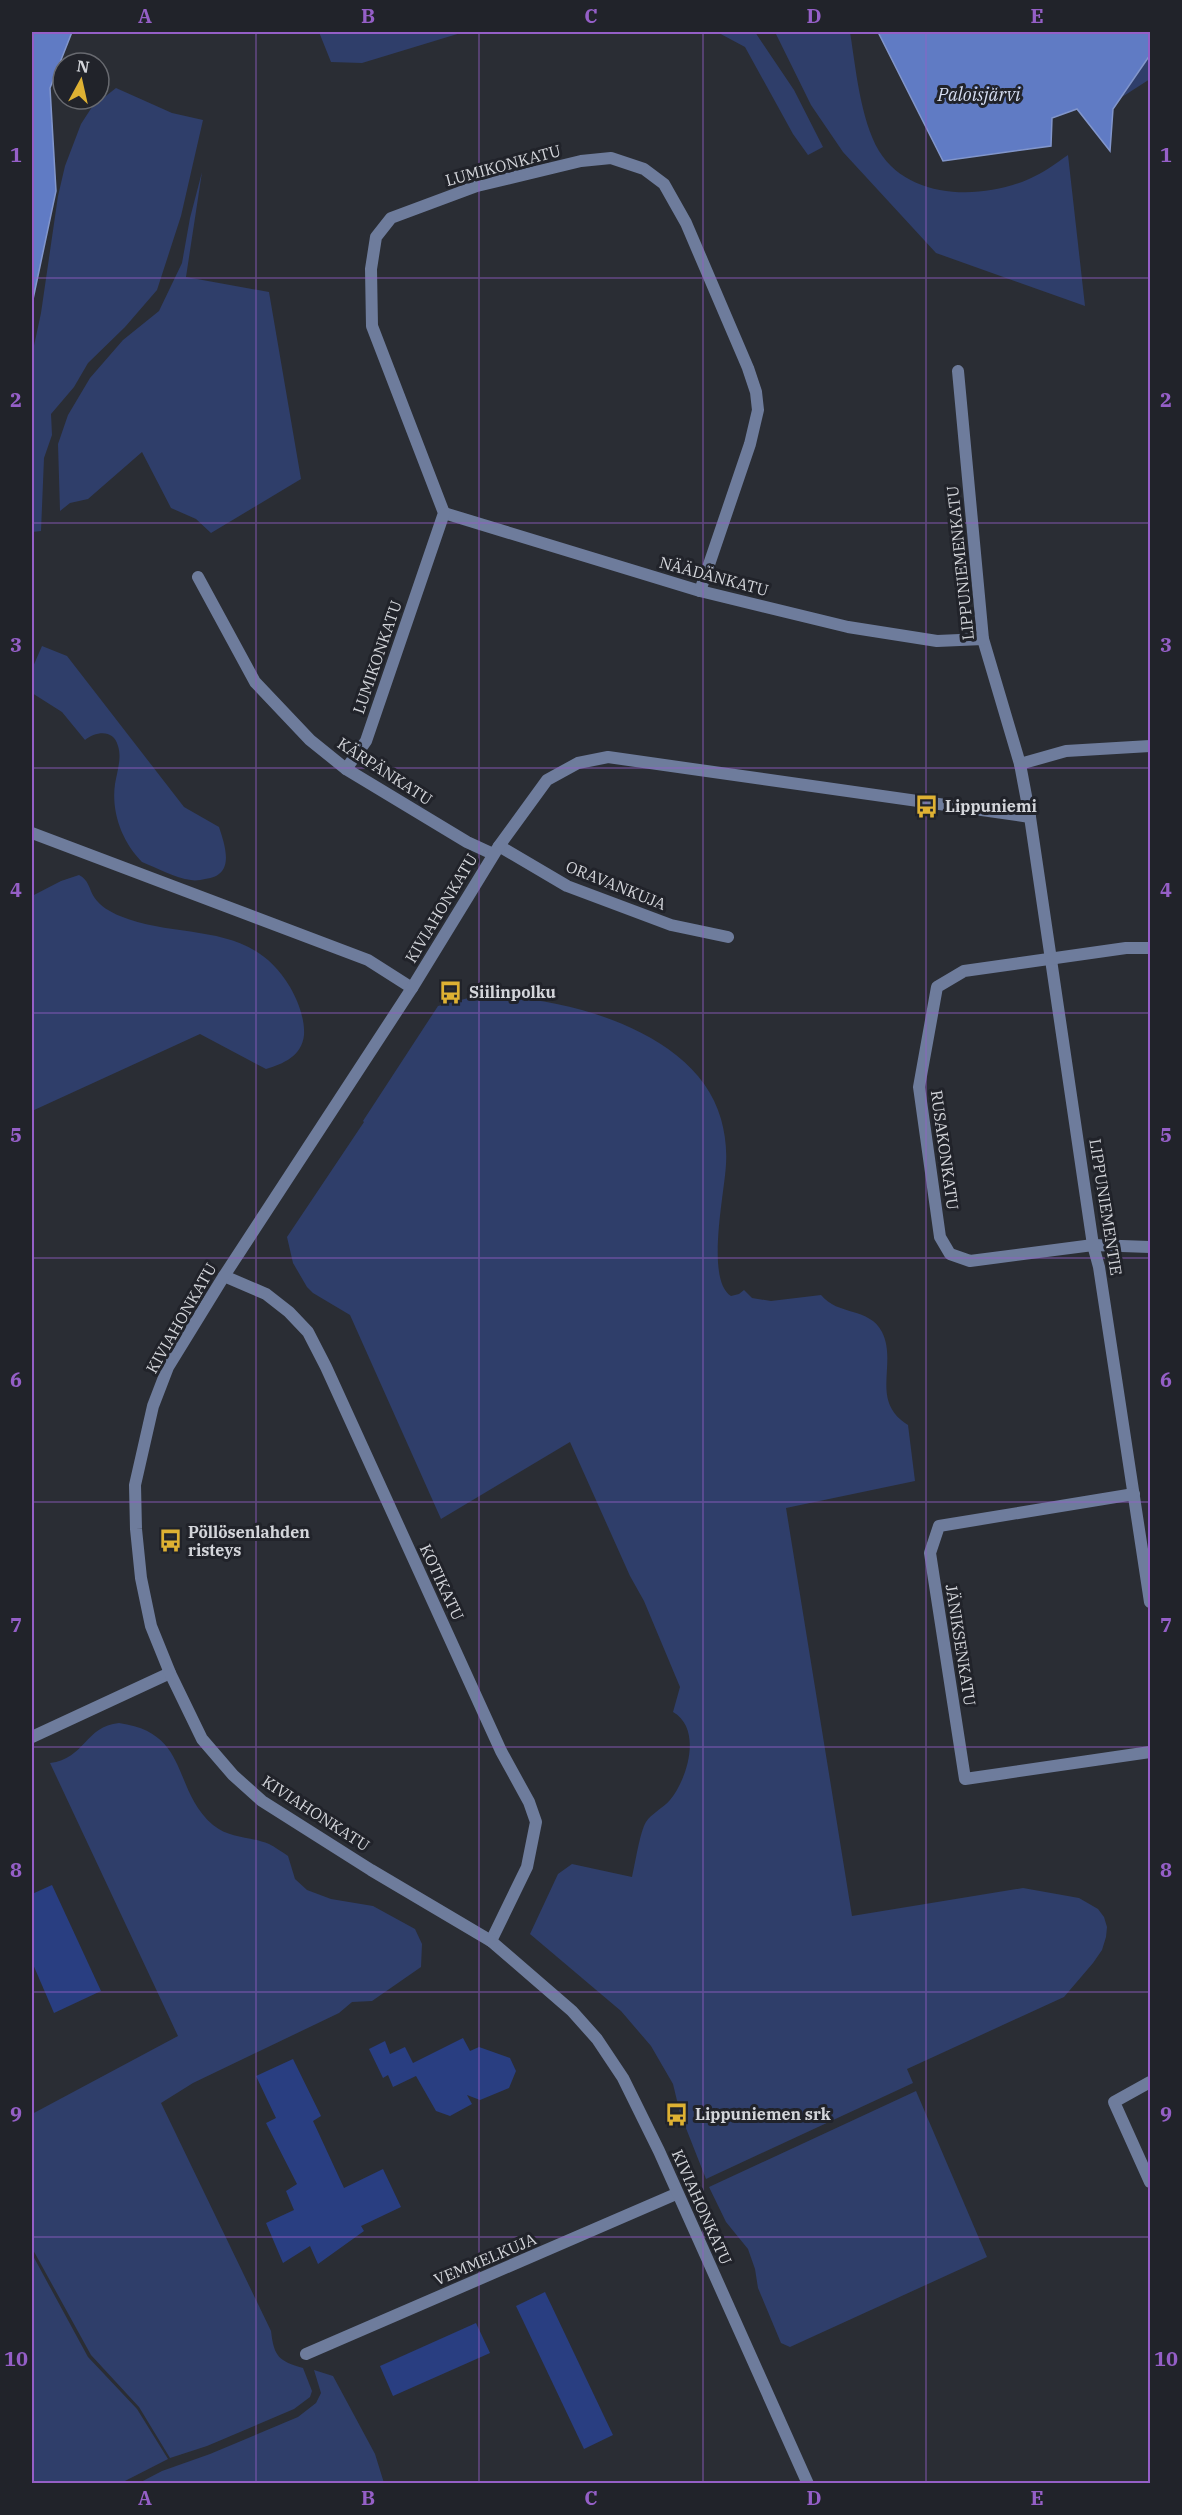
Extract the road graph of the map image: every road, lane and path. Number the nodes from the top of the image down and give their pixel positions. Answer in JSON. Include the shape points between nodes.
{"nodes":[{"id":1,"x":958,"y":371,"type":"dead end"},
{"id":2,"x":444,"y":513,"type":"junction"},
{"id":3,"x":198,"y":577,"type":"dead end"},
{"id":4,"x":700,"y":591,"type":"junction"},
{"id":5,"x":983,"y":639,"type":"junction"},
{"id":6,"x":1150,"y":746,"type":"edge"},
{"id":7,"x":1020,"y":764,"type":"junction"},
{"id":8,"x":346,"y":770,"type":"junction"},
{"id":9,"x":1030,"y":817,"type":"junction"},
{"id":10,"x":32,"y":833,"type":"edge"},
{"id":11,"x":496,"y":850,"type":"junction"},
{"id":12,"x":728,"y":937,"type":"dead end"},
{"id":13,"x":1150,"y":948,"type":"edge"},
{"id":14,"x":1051,"y":958,"type":"junction"},
{"id":15,"x":412,"y":988,"type":"junction"},
{"id":16,"x":1094,"y":1245,"type":"junction"},
{"id":17,"x":1150,"y":1247,"type":"edge"},
{"id":18,"x":224,"y":1276,"type":"junction"},
{"id":19,"x":1134,"y":1494,"type":"junction"},
{"id":20,"x":1150,"y":1602,"type":"edge"},
{"id":21,"x":170,"y":1673,"type":"junction"},
{"id":22,"x":32,"y":1737,"type":"edge"},
{"id":23,"x":1150,"y":1752,"type":"edge"},
{"id":24,"x":491,"y":1941,"type":"junction"},
{"id":25,"x":1150,"y":2082,"type":"edge"},
{"id":26,"x":1150,"y":2182,"type":"edge"},
{"id":27,"x":676,"y":2194,"type":"junction"},
{"id":28,"x":306,"y":2354,"type":"dead end"},
{"id":29,"x":808,"y":2484,"type":"edge"}],
"edges":[{"from":1,"to":5,"type":"street","name":"LIPPUNIEMENKATU"},
{"from":2,"to":4,"type":"street","name":"NÄÄDÄNKATU"},
{"from":2,"to":4,"type":"street","name":"LUMIKONKATU","via":[[372,326],[371,269],[376,237],[391,218],[477,186],[581,161],[611,158],[644,170],[664,184],[686,223],[756,392],[758,410],[750,444]]},
{"from":2,"to":8,"type":"street","name":"LUMIKONKATU","via":[[366,741]]},
{"from":3,"to":8,"type":"street","name":"KÄRPÄNKATU","via":[[255,682],[310,740]]},
{"from":4,"to":5,"type":"street","name":"NÄÄDÄNKATU","via":[[848,627],[937,640]]},
{"from":5,"to":7,"type":"street","name":"LIPPUNIEMENKATU"},
{"from":6,"to":7,"type":"street","via":[[1066,751]]},
{"from":7,"to":9,"type":"street","name":"LIPPUNIEMENKATU"},
{"from":8,"to":11,"type":"street","name":"KÄRPÄNKATU","via":[[467,842]]},
{"from":9,"to":11,"type":"street","name":"KIVIAHONKATU","via":[[608,757],[578,763],[547,780]]},
{"from":9,"to":14,"type":"street","name":"LIPPUNIEMENTIE"},
{"from":10,"to":15,"type":"street","via":[[368,960]]},
{"from":11,"to":12,"type":"street","name":"ORAVANKUJA","via":[[567,886],[671,925]]},
{"from":11,"to":15,"type":"street","name":"KIVIAHONKATU"},
{"from":13,"to":14,"type":"street","name":"RUSAKONKATU"},
{"from":14,"to":16,"type":"street","name":"LIPPUNIEMENTIE"},
{"from":14,"to":16,"type":"street","name":"RUSAKONKATU","via":[[964,971],[937,987],[919,1087],[940,1237],[950,1254],[970,1261]]},
{"from":15,"to":18,"type":"street","name":"KIVIAHONKATU"},
{"from":16,"to":17,"type":"street","name":"RUSAKONKATU"},
{"from":16,"to":19,"type":"street","name":"LIPPUNIEMENTIE"},
{"from":18,"to":21,"type":"street","name":"KIVIAHONKATU","via":[[168,1367],[153,1406],[135,1485],[141,1578],[151,1626]]},
{"from":18,"to":24,"type":"street","name":"KOTIKATU","via":[[266,1294],[308,1332],[501,1751],[529,1802],[536,1822],[527,1867]]},
{"from":19,"to":20,"type":"street","name":"LIPPUNIEMENTIE"},
{"from":19,"to":23,"type":"street","name":"JÄNIKSENKATU","via":[[939,1526],[930,1553],[965,1779]]},
{"from":21,"to":22,"type":"street"},
{"from":21,"to":24,"type":"street","name":"KIVIAHONKATU","via":[[202,1739],[262,1801]]},
{"from":24,"to":27,"type":"street","name":"KIVIAHONKATU","via":[[557,1997],[597,2039],[623,2078]]},
{"from":25,"to":26,"type":"street","via":[[1114,2102]]},
{"from":27,"to":28,"type":"street","name":"VEMMELKUJA"},
{"from":27,"to":29,"type":"street","name":"KIVIAHONKATU"}]}
